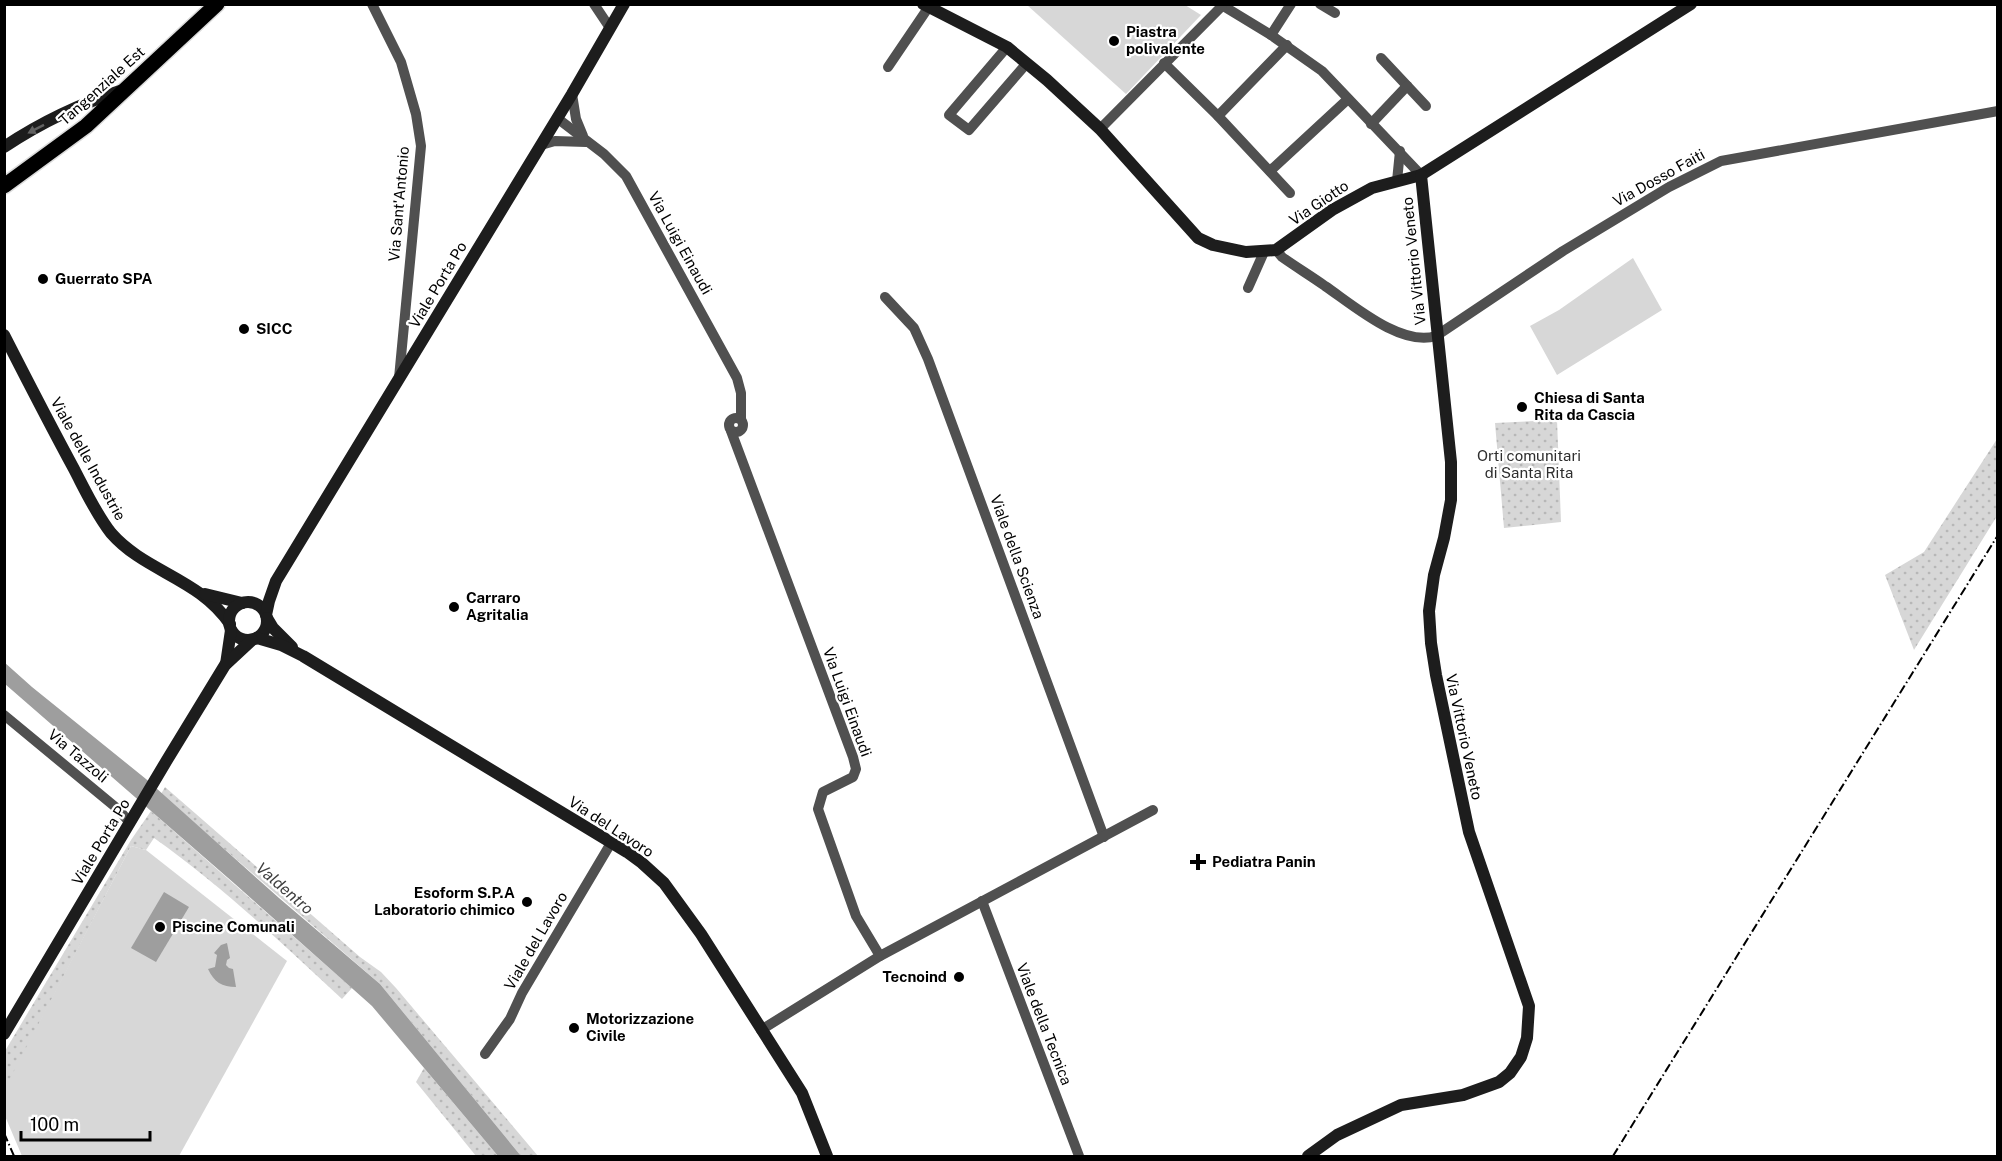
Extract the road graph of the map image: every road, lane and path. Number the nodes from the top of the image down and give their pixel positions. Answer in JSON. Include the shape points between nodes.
{"nodes":[{"id":1,"x":217,"y":4,"type":"edge"},
{"id":2,"x":372,"y":4,"type":"edge"},
{"id":3,"x":594,"y":4,"type":"edge"},
{"id":4,"x":624,"y":4,"type":"edge"},
{"id":5,"x":1291,"y":4,"type":"edge"},
{"id":6,"x":1320,"y":4,"type":"edge"},
{"id":7,"x":1691,"y":4,"type":"edge"},
{"id":8,"x":1221,"y":5,"type":"edge"},
{"id":9,"x":925,"y":6,"type":"edge"},
{"id":10,"x":1335,"y":13,"type":"dead end"},
{"id":11,"x":610,"y":28,"type":"junction"},
{"id":12,"x":1271,"y":35,"type":"junction"},
{"id":13,"x":1287,"y":45,"type":"junction"},
{"id":14,"x":1007,"y":48,"type":"junction"},
{"id":15,"x":1381,"y":58,"type":"dead end"},
{"id":16,"x":1028,"y":63,"type":"junction"},
{"id":17,"x":1164,"y":63,"type":"junction"},
{"id":18,"x":888,"y":67,"type":"dead end"},
{"id":19,"x":1407,"y":86,"type":"junction"},
{"id":20,"x":127,"y":88,"type":"junction"},
{"id":21,"x":572,"y":94,"type":"junction"},
{"id":22,"x":1348,"y":99,"type":"junction"},
{"id":23,"x":1426,"y":106,"type":"dead end"},
{"id":24,"x":1998,"y":111,"type":"edge"},
{"id":25,"x":1218,"y":116,"type":"junction"},
{"id":26,"x":554,"y":123,"type":"junction"},
{"id":27,"x":1371,"y":124,"type":"junction"},
{"id":28,"x":1100,"y":129,"type":"junction"},
{"id":29,"x":586,"y":142,"type":"junction"},
{"id":30,"x":541,"y":146,"type":"junction"},
{"id":31,"x":4,"y":147,"type":"edge"},
{"id":32,"x":1401,"y":153,"type":"junction"},
{"id":33,"x":1270,"y":171,"type":"junction"},
{"id":34,"x":1421,"y":175,"type":"junction"},
{"id":35,"x":1397,"y":181,"type":"junction"},
{"id":36,"x":4,"y":186,"type":"edge"},
{"id":37,"x":1290,"y":193,"type":"dead end"},
{"id":38,"x":1270,"y":251,"type":"junction"},
{"id":39,"x":1248,"y":288,"type":"dead end"},
{"id":40,"x":885,"y":297,"type":"dead end"},
{"id":41,"x":4,"y":335,"type":"edge"},
{"id":42,"x":1436,"y":336,"type":"junction"},
{"id":43,"x":399,"y":379,"type":"junction"},
{"id":44,"x":276,"y":581,"type":"junction"},
{"id":45,"x":202,"y":593,"type":"junction"},
{"id":46,"x":245,"y":603,"type":"junction"},
{"id":47,"x":267,"y":617,"type":"junction"},
{"id":48,"x":231,"y":627,"type":"junction"},
{"id":49,"x":254,"y":639,"type":"junction"},
{"id":50,"x":297,"y":652,"type":"junction"},
{"id":51,"x":225,"y":665,"type":"junction"},
{"id":52,"x":4,"y":715,"type":"edge"},
{"id":53,"x":1153,"y":810,"type":"dead end"},
{"id":54,"x":130,"y":823,"type":"junction"},
{"id":55,"x":1104,"y":837,"type":"junction"},
{"id":56,"x":611,"y":843,"type":"junction"},
{"id":57,"x":982,"y":901,"type":"junction"},
{"id":58,"x":880,"y":956,"type":"junction"},
{"id":59,"x":761,"y":1029,"type":"junction"},
{"id":60,"x":4,"y":1034,"type":"edge"},
{"id":61,"x":485,"y":1054,"type":"dead end"},
{"id":62,"x":827,"y":1156,"type":"edge"},
{"id":63,"x":1078,"y":1156,"type":"edge"},
{"id":64,"x":1308,"y":1156,"type":"edge"}],
"edges":[{"from":1,"to":20,"type":"main road","name":"Tangenziale Est"},
{"from":2,"to":43,"type":"street","name":"Via Sant'Antonio","via":[[401,62],[421,146]]},
{"from":3,"to":11,"type":"street"},
{"from":4,"to":11,"type":"main road","name":"Viale Porta Po"},
{"from":5,"to":12,"type":"street"},
{"from":6,"to":10,"type":"street"},
{"from":7,"to":34,"type":"main road","name":"Via Giotto"},
{"from":8,"to":12,"type":"street"},
{"from":8,"to":17,"type":"street"},
{"from":9,"to":14,"type":"main road"},
{"from":9,"to":18,"type":"street"},
{"from":11,"to":21,"type":"main road","name":"Viale Porta Po"},
{"from":12,"to":13,"type":"street"},
{"from":13,"to":22,"type":"street","via":[[1322,71]]},
{"from":13,"to":25,"type":"street"},
{"from":14,"to":16,"type":"main road"},
{"from":14,"to":16,"type":"street","via":[[949,115],[969,130]]},
{"from":15,"to":19,"type":"street"},
{"from":16,"to":28,"type":"main road"},
{"from":17,"to":25,"type":"street"},
{"from":17,"to":28,"type":"street"},
{"from":19,"to":23,"type":"street"},
{"from":19,"to":27,"type":"street"},
{"from":20,"to":31,"type":"main road","one_way":true,"via":[[96,98]]},
{"from":20,"to":36,"type":"main road","name":"Tangenziale Est","via":[[86,126]]},
{"from":21,"to":26,"type":"main road","name":"Viale Porta Po"},
{"from":21,"to":29,"type":"street","via":[[576,119]]},
{"from":22,"to":27,"type":"street"},
{"from":22,"to":33,"type":"street"},
{"from":24,"to":42,"type":"street","name":"Via Dosso Faiti","via":[[1721,161],[1563,251]]},
{"from":25,"to":33,"type":"street"},
{"from":26,"to":29,"type":"street","name":"Via Luigi Einaudi","via":[[570,138]]},
{"from":26,"to":30,"type":"main road","name":"Viale Porta Po"},
{"from":27,"to":32,"type":"street"},
{"from":28,"to":38,"type":"main road","via":[[1198,238],[1227,249]]},
{"from":29,"to":30,"type":"street","via":[[555,141]]},
{"from":29,"to":58,"type":"street","name":"Via Luigi Einaudi","via":[[626,176],[733,369],[741,393],[736,418],[743,427],[735,434],[853,757],[853,777],[823,792],[818,809],[856,916]]},
{"from":30,"to":43,"type":"main road","name":"Viale Porta Po"},
{"from":32,"to":34,"type":"street"},
{"from":32,"to":35,"type":"street"},
{"from":33,"to":37,"type":"street"},
{"from":34,"to":35,"type":"main road","name":"Via Giotto"},
{"from":34,"to":42,"type":"main road","name":"Via Vittorio Veneto"},
{"from":35,"to":38,"type":"main road","name":"Via Giotto","via":[[1372,188],[1332,210]]},
{"from":38,"to":39,"type":"street"},
{"from":38,"to":42,"type":"street","via":[[1374,321],[1415,337]]},
{"from":40,"to":55,"type":"street","name":"Viale della Scienza","via":[[914,328],[928,359]]},
{"from":41,"to":45,"type":"main road","name":"Viale delle Industrie","via":[[111,533],[147,561]]},
{"from":42,"to":64,"type":"main road","name":"Via Vittorio Veneto","via":[[1451,460],[1451,500],[1429,611],[1433,654],[1468,832],[1529,1006],[1527,1038],[1521,1058],[1499,1082],[1463,1095],[1401,1105],[1337,1135]]},
{"from":43,"to":44,"type":"main road","name":"Viale Porta Po"},
{"from":44,"to":46,"type":"main road","name":"Viale Porta Po"},
{"from":44,"to":47,"type":"main road","name":"Viale Porta Po"},
{"from":45,"to":46,"type":"main road","name":"Viale delle Industrie"},
{"from":45,"to":48,"type":"main road","name":"Viale delle Industrie"},
{"from":46,"to":47,"type":"main road","via":[[261,607]]},
{"from":46,"to":48,"type":"main road","name":"Viale Porta Po","via":[[234,609]]},
{"from":47,"to":49,"type":"main road","name":"Viale Porta Po","via":[[264,631]]},
{"from":47,"to":50,"type":"main road"},
{"from":48,"to":49,"type":"main road","via":[[238,637]]},
{"from":48,"to":51,"type":"main road","name":"Viale Porta Po"},
{"from":49,"to":50,"type":"main road"},
{"from":49,"to":51,"type":"main road","name":"Viale Porta Po"},
{"from":50,"to":56,"type":"main road","name":"Via del Lavoro"},
{"from":51,"to":54,"type":"main road","name":"Viale Porta Po"},
{"from":52,"to":54,"type":"street","name":"Via Tazzoli"},
{"from":53,"to":55,"type":"street"},
{"from":54,"to":60,"type":"main road","name":"Viale Porta Po"},
{"from":55,"to":57,"type":"street"},
{"from":56,"to":59,"type":"main road","name":"Via del Lavoro","via":[[642,863],[674,894]]},
{"from":56,"to":61,"type":"street","name":"Viale del Lavoro","via":[[510,1019]]},
{"from":57,"to":58,"type":"street"},
{"from":57,"to":63,"type":"street","name":"Viale della Tecnica"},
{"from":58,"to":59,"type":"street"},
{"from":59,"to":62,"type":"main road","name":"Via del Lavoro","via":[[802,1093]]}]}
